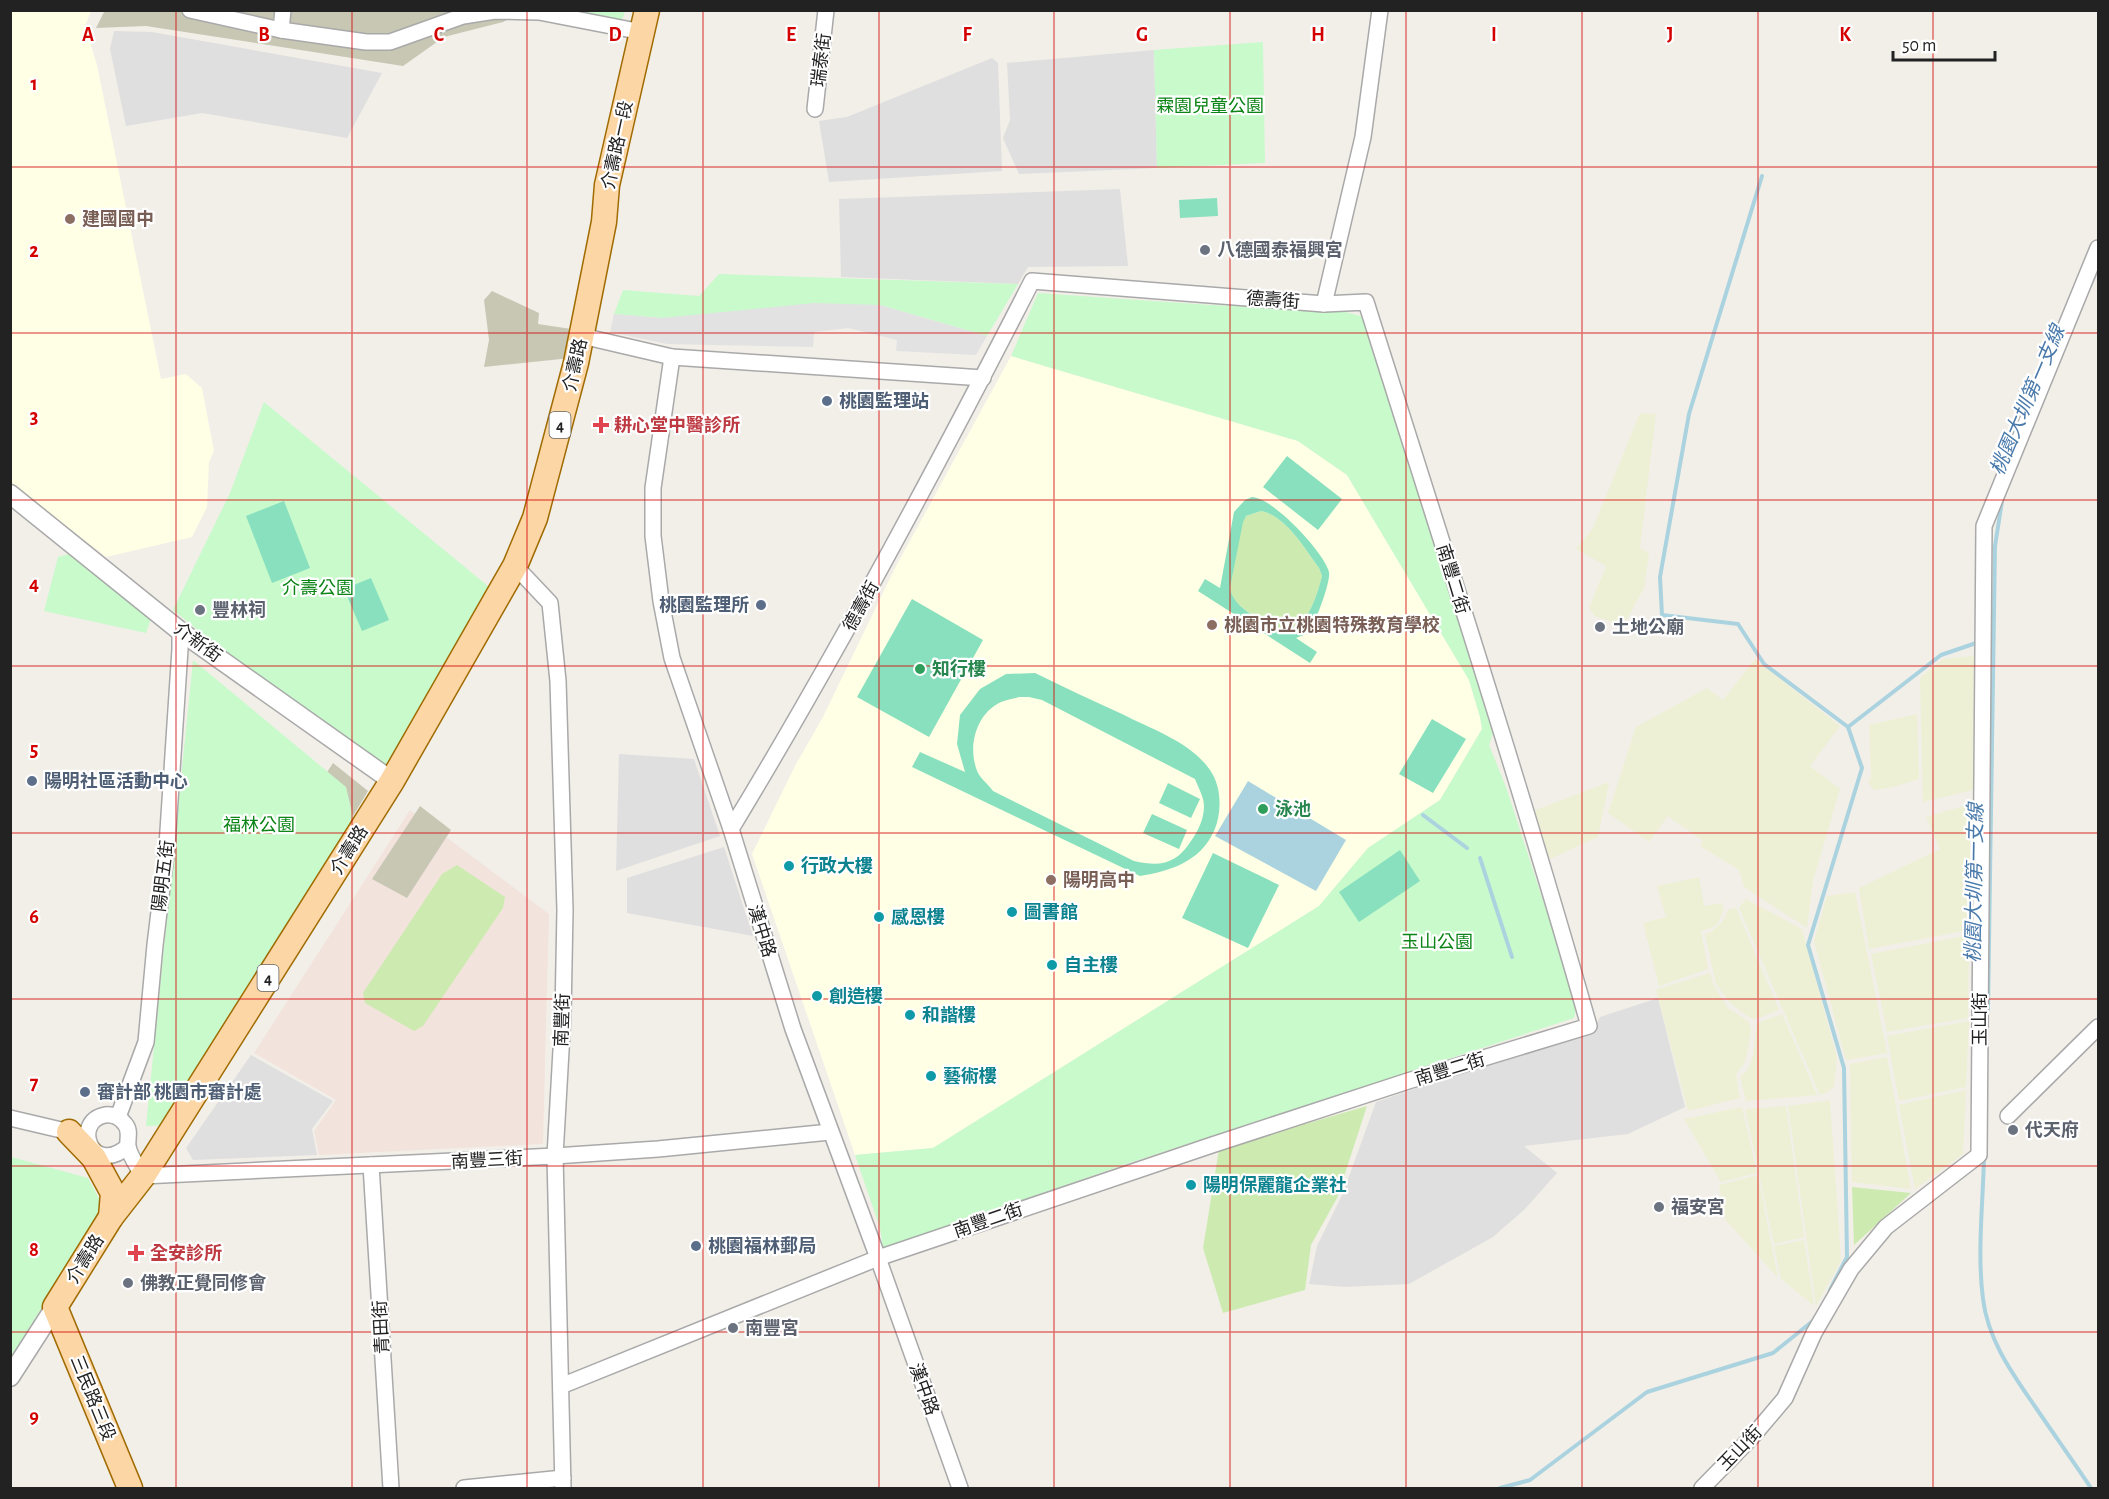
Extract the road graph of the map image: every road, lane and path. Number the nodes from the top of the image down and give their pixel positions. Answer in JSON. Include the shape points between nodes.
{"nodes":[{"id":1,"x":190,"y":10,"type":"edge"},
{"id":2,"x":283,"y":10,"type":"edge"},
{"id":3,"x":826,"y":10,"type":"edge"},
{"id":4,"x":1380,"y":10,"type":"edge"},
{"id":5,"x":540,"y":11,"type":"edge"},
{"id":6,"x":644,"y":21,"type":"edge"},
{"id":7,"x":281,"y":30,"type":"junction"},
{"id":8,"x":815,"y":109,"type":"dead end"},
{"id":9,"x":2098,"y":248,"type":"edge"},
{"id":10,"x":593,"y":280,"type":"joint"},
{"id":11,"x":1324,"y":304,"type":"junction"},
{"id":12,"x":582,"y":336,"type":"junction"},
{"id":13,"x":672,"y":357,"type":"junction"},
{"id":14,"x":982,"y":378,"type":"junction"},
{"id":15,"x":10,"y":495,"type":"edge"},
{"id":16,"x":516,"y":566,"type":"junction"},
{"id":17,"x":180,"y":630,"type":"junction"},
{"id":18,"x":392,"y":780,"type":"junction"},
{"id":19,"x":731,"y":830,"type":"junction"},
{"id":20,"x":2098,"y":1027,"type":"edge"},
{"id":21,"x":2008,"y":1116,"type":"dead end"},
{"id":22,"x":118,"y":1117,"type":"junction"},
{"id":23,"x":10,"y":1118,"type":"edge"},
{"id":24,"x":830,"y":1132,"type":"junction"},
{"id":25,"x":78,"y":1134,"type":"junction"},
{"id":26,"x":128,"y":1146,"type":"junction"},
{"id":27,"x":555,"y":1156,"type":"junction"},
{"id":28,"x":371,"y":1165,"type":"junction"},
{"id":29,"x":143,"y":1176,"type":"junction"},
{"id":30,"x":111,"y":1217,"type":"junction"},
{"id":31,"x":878,"y":1258,"type":"junction"},
{"id":32,"x":56,"y":1306,"type":"junction"},
{"id":33,"x":10,"y":1377,"type":"edge"},
{"id":34,"x":561,"y":1386,"type":"junction"},
{"id":35,"x":563,"y":1483,"type":"edge"},
{"id":36,"x":130,"y":1488,"type":"edge"},
{"id":37,"x":391,"y":1488,"type":"edge"},
{"id":38,"x":464,"y":1488,"type":"edge"},
{"id":39,"x":960,"y":1488,"type":"edge"},
{"id":40,"x":1702,"y":1488,"type":"edge"}],
"edges":[{"from":1,"to":7,"type":"street"},
{"from":2,"to":7,"type":"street"},
{"from":3,"to":8,"type":"street","name":"瑞泰街"},
{"from":4,"to":11,"type":"street","name":"德壽街","via":[[1363,137]]},
{"from":5,"to":6,"type":"street"},
{"from":5,"to":7,"type":"street","via":[[463,16],[390,42]]},
{"from":6,"to":10,"type":"main road","name":"介壽路一段","number":"4","via":[[607,185]]},
{"from":9,"to":40,"type":"street","name":"玉山街","via":[[1984,526],[1979,1155],[1886,1227],[1851,1269],[1814,1334],[1785,1398]]},
{"from":10,"to":12,"type":"main road","name":"介壽路","number":"4"},
{"from":11,"to":14,"type":"street","name":"德壽街","via":[[1032,281]]},
{"from":11,"to":31,"type":"street","name":"南豐二街","via":[[1366,302],[1588,1026],[1408,1081]]},
{"from":12,"to":13,"type":"street"},
{"from":12,"to":16,"type":"main road","name":"介壽路","number":"4","via":[[535,518]]},
{"from":13,"to":14,"type":"street"},
{"from":13,"to":19,"type":"street","name":"漢中路","via":[[653,488],[653,536],[661,601],[672,658]]},
{"from":14,"to":19,"type":"street","name":"德壽街","via":[[888,558]]},
{"from":15,"to":17,"type":"street","name":"介新街"},
{"from":16,"to":18,"type":"main road","name":"介壽路","number":"4"},
{"from":16,"to":27,"type":"street","name":"南豐街","via":[[550,603],[558,681],[565,910]]},
{"from":17,"to":18,"type":"street","name":"介新街"},
{"from":17,"to":22,"type":"street","name":"陽明五街","via":[[167,846],[146,1042]]},
{"from":18,"to":29,"type":"main road","name":"介壽路","number":"4"},
{"from":19,"to":24,"type":"street","name":"漢中路","via":[[765,944]]},
{"from":20,"to":21,"type":"street"},
{"from":22,"to":25,"type":"street","via":[[101,1116]]},
{"from":22,"to":26,"type":"street","via":[[129,1130]]},
{"from":23,"to":25,"type":"street"},
{"from":24,"to":27,"type":"street","name":"南豐三街"},
{"from":24,"to":31,"type":"street","name":"漢中路"},
{"from":25,"to":26,"type":"street","via":[[103,1156],[112,1156]]},
{"from":25,"to":30,"type":"main road","via":[[113,1193]]},
{"from":26,"to":29,"type":"street"},
{"from":27,"to":28,"type":"street","name":"南豐三街"},
{"from":27,"to":34,"type":"street","name":"南豐街"},
{"from":28,"to":29,"type":"street","name":"南豐三街"},
{"from":28,"to":37,"type":"street","name":"青田街"},
{"from":29,"to":30,"type":"main road","name":"介壽路","number":"4"},
{"from":30,"to":32,"type":"main road","name":"介壽路","number":"4"},
{"from":31,"to":34,"type":"street","name":"南豐二街"},
{"from":31,"to":39,"type":"street","name":"漢中路"},
{"from":32,"to":33,"type":"street","name":"介壽路"},
{"from":32,"to":36,"type":"main road","name":"三民路三段"},
{"from":34,"to":35,"type":"street","name":"南豐街"},
{"from":35,"to":38,"type":"street"}]}
